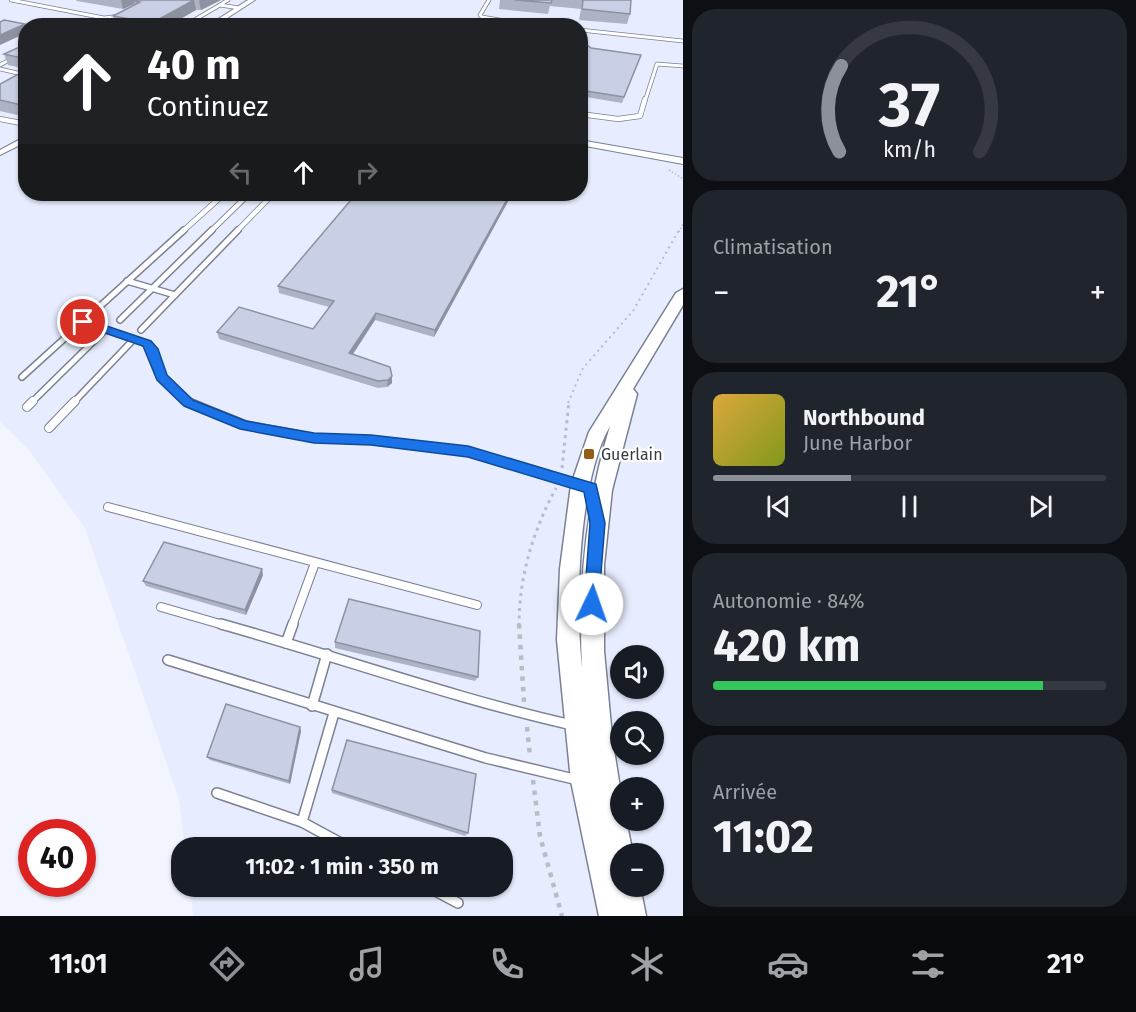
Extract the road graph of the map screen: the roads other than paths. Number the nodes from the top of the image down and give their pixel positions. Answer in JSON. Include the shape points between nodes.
{"nodes":[{"id":1,"x":11,"y":0,"type":"edge"},
{"id":2,"x":228,"y":0,"type":"edge"},
{"id":3,"x":252,"y":0,"type":"edge"},
{"id":4,"x":489,"y":0,"type":"edge"},
{"id":5,"x":220,"y":5,"type":"junction"},
{"id":6,"x":239,"y":8,"type":"junction"},
{"id":7,"x":126,"y":13,"type":"edge"},
{"id":8,"x":199,"y":18,"type":"edge"},
{"id":9,"x":223,"y":18,"type":"edge"},
{"id":10,"x":488,"y":18,"type":"edge"},
{"id":11,"x":588,"y":31,"type":"edge"},
{"id":12,"x":683,"y":41,"type":"edge"},
{"id":13,"x":18,"y":56,"type":"edge"},
{"id":14,"x":683,"y":66,"type":"edge"},
{"id":15,"x":0,"y":67,"type":"edge"},
{"id":16,"x":18,"y":73,"type":"edge"},
{"id":17,"x":588,"y":115,"type":"edge"},
{"id":18,"x":0,"y":119,"type":"edge"},
{"id":19,"x":18,"y":122,"type":"edge"},
{"id":20,"x":18,"y":143,"type":"edge"},
{"id":21,"x":588,"y":144,"type":"edge"},
{"id":22,"x":0,"y":153,"type":"edge"},
{"id":23,"x":683,"y":162,"type":"edge"},
{"id":24,"x":216,"y":201,"type":"edge"},
{"id":25,"x":242,"y":201,"type":"edge"},
{"id":26,"x":266,"y":201,"type":"edge"},
{"id":27,"x":127,"y":281,"type":"junction"},
{"id":28,"x":150,"y":288,"type":"junction"},
{"id":29,"x":683,"y":293,"type":"edge"},
{"id":30,"x":175,"y":295,"type":"junction"},
{"id":31,"x":120,"y":320,"type":"dead end"},
{"id":32,"x":83,"y":322,"type":"junction"},
{"id":33,"x":105,"y":330,"type":"junction"},
{"id":34,"x":141,"y":330,"type":"dead end"},
{"id":35,"x":134,"y":339,"type":"junction"},
{"id":36,"x":22,"y":377,"type":"dead end"},
{"id":37,"x":27,"y":407,"type":"dead end"},
{"id":38,"x":49,"y":428,"type":"dead end"},
{"id":39,"x":591,"y":488,"type":"junction"},
{"id":40,"x":108,"y":507,"type":"dead end"},
{"id":41,"x":315,"y":563,"type":"junction"},
{"id":42,"x":477,"y":605,"type":"dead end"},
{"id":43,"x":161,"y":607,"type":"dead end"},
{"id":44,"x":286,"y":643,"type":"junction"},
{"id":45,"x":327,"y":654,"type":"junction"},
{"id":46,"x":168,"y":660,"type":"dead end"},
{"id":47,"x":312,"y":706,"type":"junction"},
{"id":48,"x":334,"y":713,"type":"junction"},
{"id":49,"x":577,"y":726,"type":"junction"},
{"id":50,"x":584,"y":781,"type":"junction"},
{"id":51,"x":217,"y":793,"type":"dead end"},
{"id":52,"x":302,"y":822,"type":"junction"},
{"id":53,"x":330,"y":837,"type":"edge"},
{"id":54,"x":617,"y":843,"type":"edge"},
{"id":55,"x":447,"y":897,"type":"edge"},
{"id":56,"x":628,"y":897,"type":"edge"},
{"id":57,"x":458,"y":903,"type":"dead end"},
{"id":58,"x":613,"y":916,"type":"edge"},
{"id":59,"x":632,"y":916,"type":"edge"}],
"edges":[{"from":1,"to":7,"type":"lane","via":[[104,18]]},
{"from":2,"to":5,"type":"lane"},
{"from":3,"to":6,"type":"street"},
{"from":4,"to":10,"type":"lane","via":[[480,15]]},
{"from":5,"to":6,"type":"lane"},
{"from":5,"to":8,"type":"lane"},
{"from":6,"to":9,"type":"street"},
{"from":11,"to":12,"type":"lane"},
{"from":13,"to":15,"type":"lane"},
{"from":14,"to":17,"type":"lane","via":[[657,64],[640,116],[627,119]]},
{"from":15,"to":16,"type":"lane"},
{"from":18,"to":19,"type":"lane"},
{"from":20,"to":22,"type":"street"},
{"from":21,"to":23,"type":"street"},
{"from":24,"to":27,"type":"lane"},
{"from":25,"to":28,"type":"lane"},
{"from":26,"to":30,"type":"lane"},
{"from":27,"to":28,"type":"lane"},
{"from":27,"to":32,"type":"lane"},
{"from":28,"to":30,"type":"lane"},
{"from":28,"to":31,"type":"lane"},
{"from":29,"to":39,"type":"street","via":[[598,432]]},
{"from":30,"to":34,"type":"lane"},
{"from":32,"to":33,"type":"lane"},
{"from":32,"to":36,"type":"lane"},
{"from":33,"to":35,"type":"lane"},
{"from":33,"to":37,"type":"lane"},
{"from":35,"to":38,"type":"lane"},
{"from":35,"to":39,"type":"lane","via":[[152,349],[162,377],[189,403],[244,425],[314,438],[468,451]]},
{"from":39,"to":49,"type":"street","via":[[570,569],[568,640]]},
{"from":39,"to":54,"type":"street","via":[[597,523],[592,604],[597,689],[606,790]]},
{"from":40,"to":41,"type":"lane"},
{"from":41,"to":42,"type":"lane"},
{"from":41,"to":44,"type":"lane"},
{"from":43,"to":44,"type":"lane"},
{"from":44,"to":45,"type":"lane"},
{"from":45,"to":47,"type":"lane"},
{"from":45,"to":49,"type":"lane","via":[[490,706]]},
{"from":46,"to":47,"type":"lane"},
{"from":47,"to":48,"type":"lane"},
{"from":48,"to":50,"type":"lane","via":[[486,758]]},
{"from":48,"to":52,"type":"lane"},
{"from":49,"to":50,"type":"street"},
{"from":50,"to":58,"type":"street"},
{"from":51,"to":52,"type":"lane"},
{"from":52,"to":53,"type":"lane"},
{"from":55,"to":57,"type":"lane"},
{"from":56,"to":59,"type":"street"}]}
